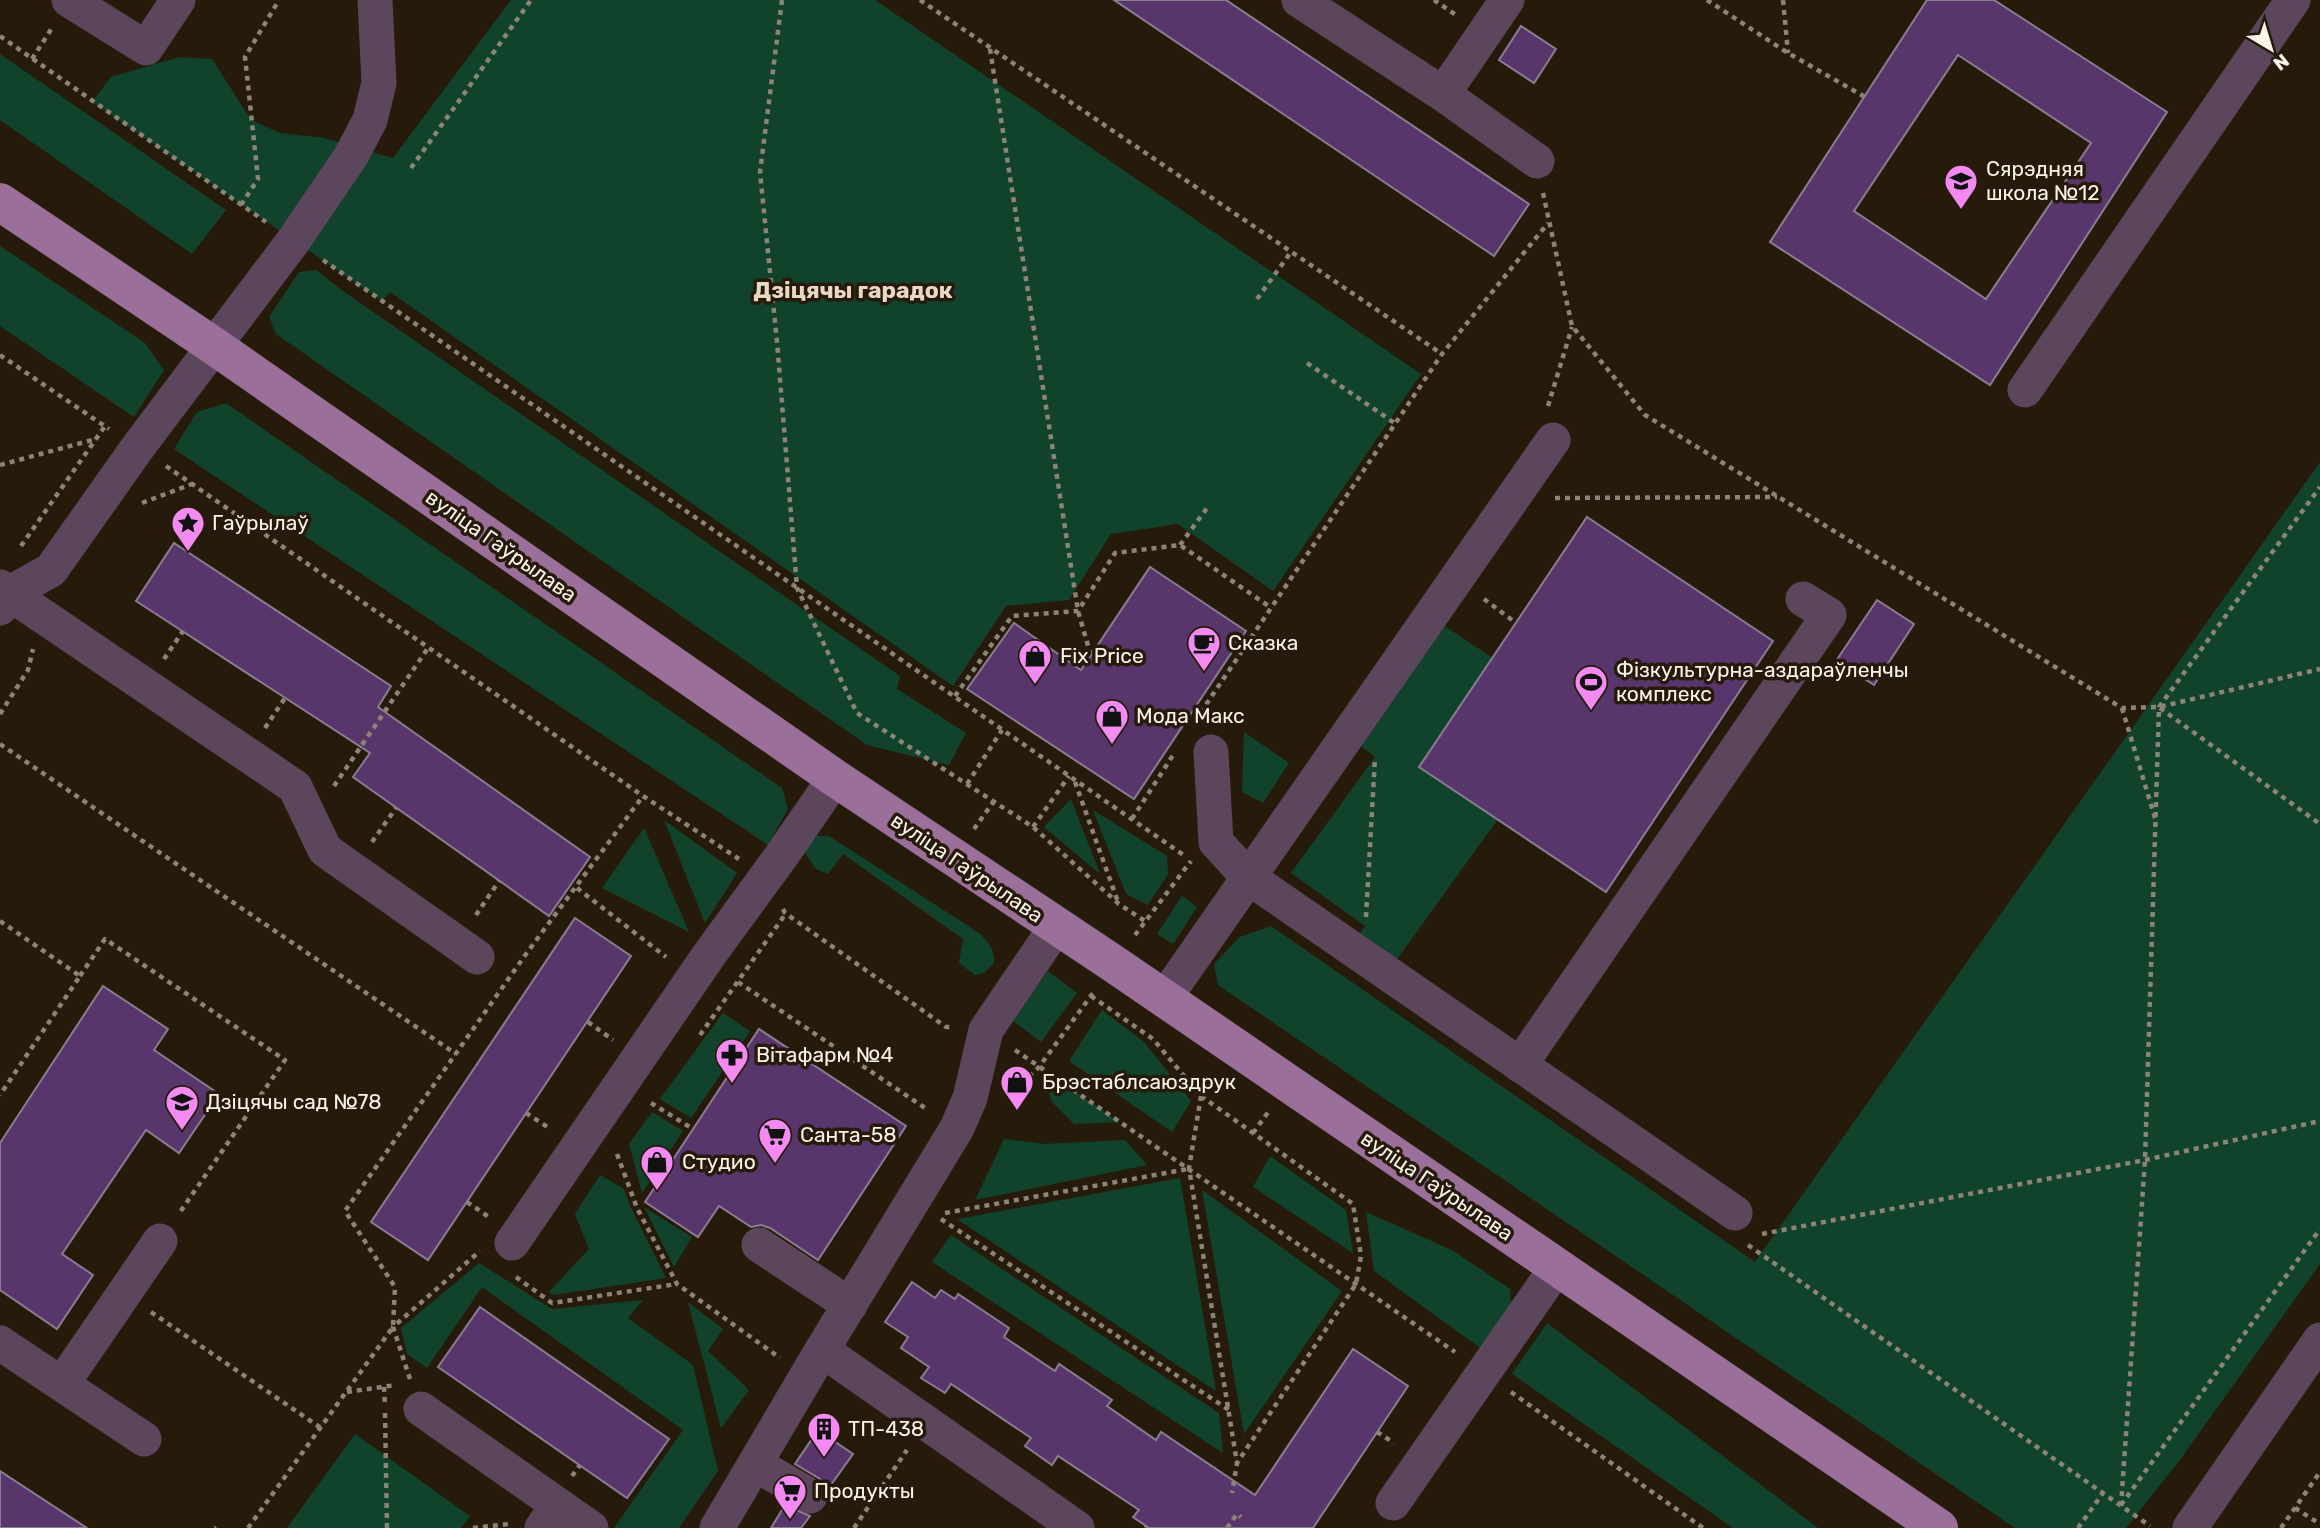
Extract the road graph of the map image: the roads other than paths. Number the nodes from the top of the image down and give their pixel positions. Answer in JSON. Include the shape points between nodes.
{"nodes":[{"id":1,"x":69,"y":0,"type":"edge"},
{"id":2,"x":178,"y":0,"type":"edge"},
{"id":3,"x":375,"y":0,"type":"edge"},
{"id":4,"x":1299,"y":0,"type":"edge"},
{"id":5,"x":1507,"y":0,"type":"edge"},
{"id":6,"x":2293,"y":0,"type":"edge"},
{"id":7,"x":1443,"y":94,"type":"junction"},
{"id":8,"x":1537,"y":161,"type":"road end"},
{"id":9,"x":0,"y":202,"type":"edge"},
{"id":10,"x":214,"y":346,"type":"junction"},
{"id":11,"x":2025,"y":390,"type":"dead end"},
{"id":12,"x":1553,"y":440,"type":"dead end"},
{"id":13,"x":3,"y":596,"type":"edge"},
{"id":14,"x":1803,"y":599,"type":"dead end"},
{"id":15,"x":1194,"y":741,"type":"road end"},
{"id":16,"x":835,"y":778,"type":"junction"},
{"id":17,"x":1243,"y":885,"type":"junction"},
{"id":18,"x":1056,"y":927,"type":"junction"},
{"id":19,"x":477,"y":957,"type":"dead end"},
{"id":20,"x":1164,"y":999,"type":"junction"},
{"id":21,"x":1520,"y":1065,"type":"junction"},
{"id":22,"x":1742,"y":1229,"type":"road end"},
{"id":23,"x":160,"y":1241,"type":"road end"},
{"id":24,"x":759,"y":1245,"type":"dead end"},
{"id":25,"x":500,"y":1248,"type":"road end"},
{"id":26,"x":1557,"y":1267,"type":"junction"},
{"id":27,"x":850,"y":1305,"type":"junction"},
{"id":28,"x":2320,"y":1340,"type":"edge"},
{"id":29,"x":0,"y":1343,"type":"edge"},
{"id":30,"x":814,"y":1364,"type":"junction"},
{"id":31,"x":62,"y":1384,"type":"junction"},
{"id":32,"x":409,"y":1397,"type":"road end"},
{"id":33,"x":144,"y":1439,"type":"dead end"},
{"id":34,"x":755,"y":1464,"type":"junction"},
{"id":35,"x":810,"y":1496,"type":"dead end"},
{"id":36,"x":1393,"y":1503,"type":"dead end"},
{"id":37,"x":550,"y":1517,"type":"edge"},
{"id":38,"x":592,"y":1528,"type":"edge"},
{"id":39,"x":718,"y":1528,"type":"edge"},
{"id":40,"x":1077,"y":1528,"type":"edge"},
{"id":41,"x":1939,"y":1528,"type":"edge"},
{"id":42,"x":2190,"y":1528,"type":"edge"}],
"edges":[{"from":1,"to":2,"type":"street","via":[[146,48]]},
{"from":3,"to":10,"type":"street","via":[[379,83],[370,120],[294,240]]},
{"from":4,"to":7,"type":"street"},
{"from":5,"to":7,"type":"street"},
{"from":6,"to":11,"type":"street"},
{"from":7,"to":8,"type":"street"},
{"from":9,"to":10,"type":"main road","name":"вуліца Гаўрылава"},
{"from":10,"to":13,"type":"street","via":[[51,570]]},
{"from":10,"to":16,"type":"main road","name":"вуліца Гаўрылава"},
{"from":12,"to":17,"type":"street"},
{"from":13,"to":19,"type":"street","via":[[42,615],[295,787],[325,850]]},
{"from":14,"to":21,"type":"street","via":[[1829,615]]},
{"from":15,"to":17,"type":"street","via":[[1216,842]]},
{"from":16,"to":18,"type":"main road","name":"вуліца Гаўрылава"},
{"from":16,"to":25,"type":"street"},
{"from":17,"to":20,"type":"street"},
{"from":17,"to":21,"type":"street","via":[[1365,957]]},
{"from":18,"to":20,"type":"main road","name":"вуліца Гаўрылава"},
{"from":18,"to":27,"type":"street","via":[[986,1030],[970,1098],[957,1128]]},
{"from":20,"to":26,"type":"main road","name":"вуліца Гаўрылава"},
{"from":21,"to":22,"type":"street"},
{"from":23,"to":31,"type":"street"},
{"from":24,"to":27,"type":"street"},
{"from":26,"to":36,"type":"street"},
{"from":26,"to":41,"type":"main road","name":"вуліца Гаўрылава"},
{"from":27,"to":30,"type":"street"},
{"from":28,"to":42,"type":"street"},
{"from":29,"to":31,"type":"street"},
{"from":30,"to":34,"type":"street"},
{"from":30,"to":40,"type":"street","via":[[926,1423]]},
{"from":31,"to":33,"type":"street"},
{"from":32,"to":37,"type":"street"},
{"from":34,"to":35,"type":"street"},
{"from":34,"to":39,"type":"street"},
{"from":37,"to":38,"type":"street"}]}
